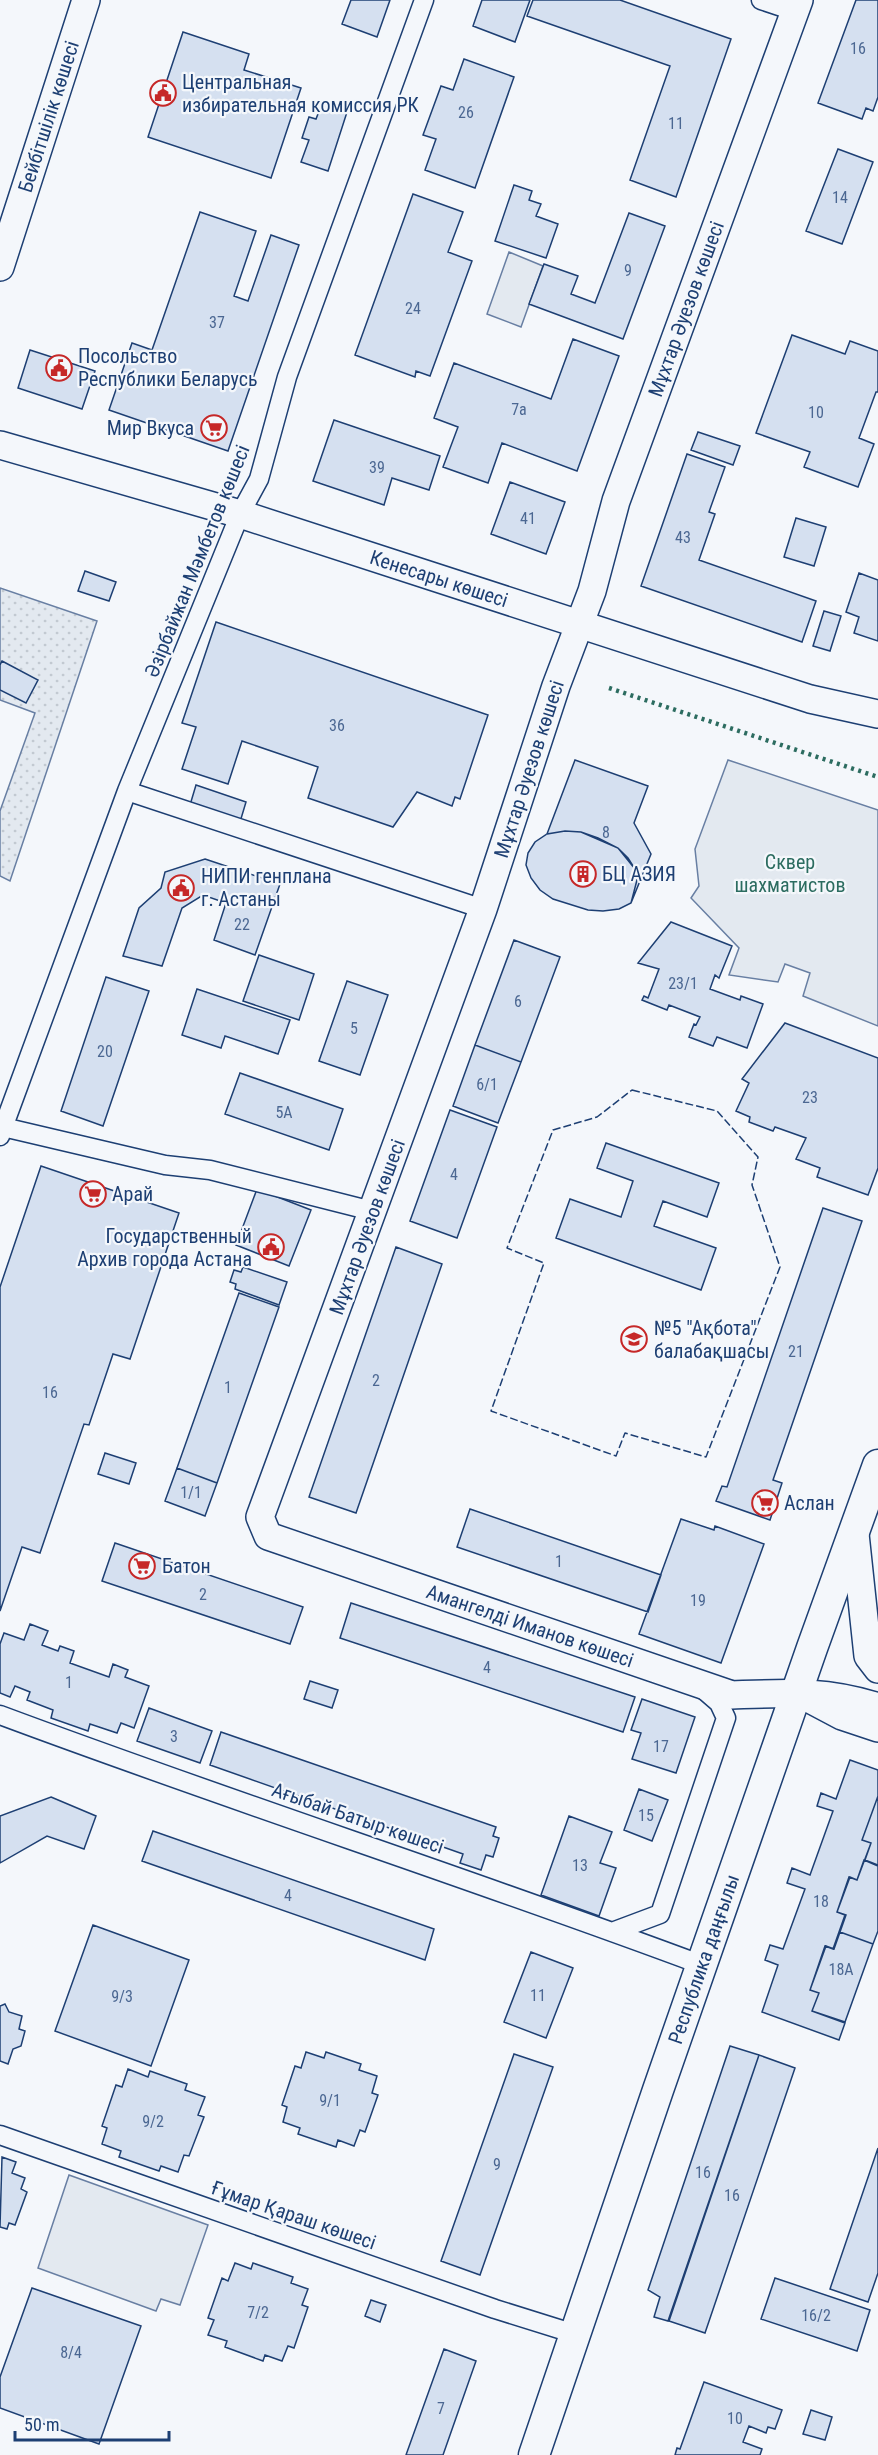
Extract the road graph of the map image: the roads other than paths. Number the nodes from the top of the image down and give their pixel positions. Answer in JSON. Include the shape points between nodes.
{"nodes":[{"id":1,"x":86,"y":0,"type":"edge"},
{"id":2,"x":424,"y":0,"type":"edge"},
{"id":3,"x":761,"y":0,"type":"edge"},
{"id":4,"x":796,"y":6,"type":"edge"},
{"id":5,"x":0,"y":267,"type":"edge"},
{"id":6,"x":0,"y":445,"type":"edge"},
{"id":7,"x":240,"y":514,"type":"junction"},
{"id":8,"x":579,"y":623,"type":"junction"},
{"id":9,"x":878,"y":714,"type":"edge"},
{"id":10,"x":127,"y":791,"type":"junction"},
{"id":11,"x":483,"y":909,"type":"junction"},
{"id":12,"x":6,"y":1101,"type":"edge"},
{"id":13,"x":2,"y":1132,"type":"edge"},
{"id":14,"x":372,"y":1211,"type":"junction"},
{"id":15,"x":878,"y":1465,"type":"edge"},
{"id":16,"x":855,"y":1534,"type":"junction"},
{"id":17,"x":268,"y":1536,"type":"joint"},
{"id":18,"x":878,"y":1669,"type":"edge"},
{"id":19,"x":684,"y":1679,"type":"junction"},
{"id":20,"x":797,"y":1692,"type":"junction"},
{"id":21,"x":878,"y":1707,"type":"edge"},
{"id":22,"x":0,"y":1716,"type":"edge"},
{"id":23,"x":878,"y":1728,"type":"edge"},
{"id":24,"x":612,"y":1932,"type":"junction"},
{"id":25,"x":700,"y":1971,"type":"junction"},
{"id":26,"x":0,"y":2135,"type":"edge"},
{"id":27,"x":575,"y":2334,"type":"junction"},
{"id":28,"x":534,"y":2455,"type":"edge"}],
"edges":[{"from":1,"to":5,"type":"street","name":"Бейбітшілік көшесі"},
{"from":2,"to":7,"type":"street","name":"Әзірбайжан Мәмбетов көшесі","via":[[287,377],[259,479]]},
{"from":3,"to":4,"type":"street"},
{"from":4,"to":8,"type":"street","name":"Мұхтар Әуезов көшесі","via":[[616,501],[592,591]]},
{"from":6,"to":7,"type":"street","name":"Кенесары көшесі"},
{"from":7,"to":8,"type":"street","name":"Кенесары көшесі"},
{"from":7,"to":10,"type":"street","name":"Әзірбайжан Мәмбетов көшесі"},
{"from":8,"to":9,"type":"street","name":"Кенесары көшесі","via":[[810,699]]},
{"from":8,"to":11,"type":"street","name":"Мұхтар Әуезов көшесі"},
{"from":10,"to":11,"type":"street"},
{"from":10,"to":12,"type":"street","name":"Әзірбайжан Мәмбетов көшесі"},
{"from":11,"to":14,"type":"street","name":"Мұхтар Әуезов көшесі"},
{"from":12,"to":13,"type":"street","name":"Әзірбайжан Мәмбетов көшесі"},
{"from":13,"to":14,"type":"street","via":[[165,1166],[210,1170]]},
{"from":14,"to":17,"type":"street","name":"Мұхтар Әуезов көшесі","via":[[260,1517]]},
{"from":15,"to":16,"type":"main road","name":"Республика даңғылы"},
{"from":16,"to":18,"type":"street","via":[[868,1656]]},
{"from":16,"to":20,"type":"main road","name":"Республика даңғылы"},
{"from":17,"to":19,"type":"street","name":"Амангелді Иманов көшесі"},
{"from":19,"to":20,"type":"street","name":"Амангелді Иманов көшесі","via":[[732,1695]]},
{"from":19,"to":24,"type":"street","via":[[712,1695],[726,1718],[660,1914]]},
{"from":20,"to":21,"type":"street","name":"Амангелді Иманов көшесі","via":[[848,1697]]},
{"from":20,"to":23,"type":"street","via":[[842,1716]]},
{"from":20,"to":25,"type":"main road","name":"Республика даңғылы"},
{"from":22,"to":24,"type":"street","name":"Ағыбай Батыр көшесі"},
{"from":24,"to":25,"type":"street","name":"Ағыбай Батыр көшесі"},
{"from":25,"to":27,"type":"main road","name":"Республика даңғылы"},
{"from":26,"to":27,"type":"street","name":"Ғұмар Қараш көшесі"},
{"from":27,"to":28,"type":"main road","name":"Республика даңғылы"}]}
